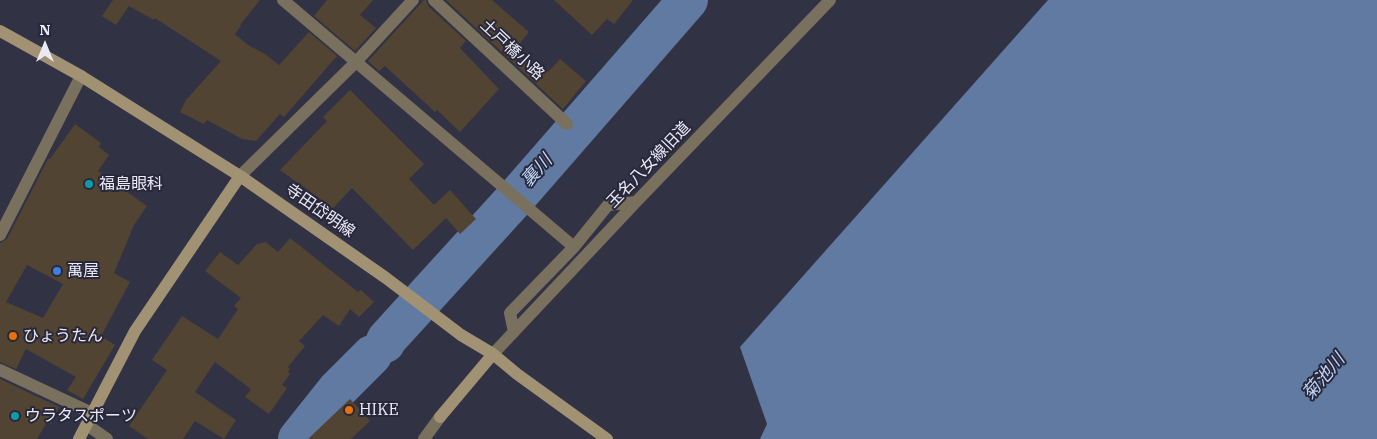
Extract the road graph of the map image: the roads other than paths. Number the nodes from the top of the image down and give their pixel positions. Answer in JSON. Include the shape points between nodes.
{"nodes":[{"id":1,"x":283,"y":0,"type":"edge"},
{"id":2,"x":413,"y":0,"type":"edge"},
{"id":3,"x":434,"y":0,"type":"edge"},
{"id":4,"x":830,"y":0,"type":"edge"},
{"id":5,"x":0,"y":31,"type":"edge"},
{"id":6,"x":355,"y":63,"type":"junction"},
{"id":7,"x":81,"y":76,"type":"junction"},
{"id":8,"x":567,"y":124,"type":"dead end"},
{"id":9,"x":240,"y":176,"type":"junction"},
{"id":10,"x":636,"y":202,"type":"junction"},
{"id":11,"x":0,"y":235,"type":"edge"},
{"id":12,"x":574,"y":247,"type":"junction"},
{"id":13,"x":514,"y":332,"type":"junction"},
{"id":14,"x":493,"y":354,"type":"junction"},
{"id":15,"x":0,"y":370,"type":"edge"},
{"id":16,"x":94,"y":414,"type":"junction"},
{"id":17,"x":440,"y":417,"type":"joint"},
{"id":18,"x":88,"y":425,"type":"junction"},
{"id":19,"x":79,"y":439,"type":"edge"},
{"id":20,"x":107,"y":439,"type":"edge"},
{"id":21,"x":424,"y":439,"type":"edge"},
{"id":22,"x":607,"y":439,"type":"edge"}],
"edges":[{"from":1,"to":6,"type":"street"},
{"from":2,"to":6,"type":"street"},
{"from":3,"to":8,"type":"street","name":"土戸橋小路"},
{"from":4,"to":10,"type":"street","name":"玉名八女線旧道"},
{"from":5,"to":7,"type":"main road","name":"寺田岱明線"},
{"from":6,"to":9,"type":"street"},
{"from":6,"to":12,"type":"street"},
{"from":7,"to":9,"type":"main road","name":"寺田岱明線"},
{"from":7,"to":11,"type":"street"},
{"from":9,"to":14,"type":"main road","name":"寺田岱明線","via":[[461,335]]},
{"from":9,"to":16,"type":"main road","via":[[135,331]]},
{"from":10,"to":12,"type":"street","via":[[608,205]]},
{"from":10,"to":13,"type":"street","name":"玉名八女線旧道"},
{"from":12,"to":13,"type":"street","via":[[510,313]]},
{"from":13,"to":14,"type":"street","name":"玉名八女線旧道"},
{"from":14,"to":17,"type":"main road"},
{"from":14,"to":22,"type":"main road","name":"寺田岱明線"},
{"from":15,"to":16,"type":"street"},
{"from":16,"to":18,"type":"main road"},
{"from":17,"to":21,"type":"street"},
{"from":18,"to":19,"type":"main road"},
{"from":18,"to":20,"type":"street"}]}
